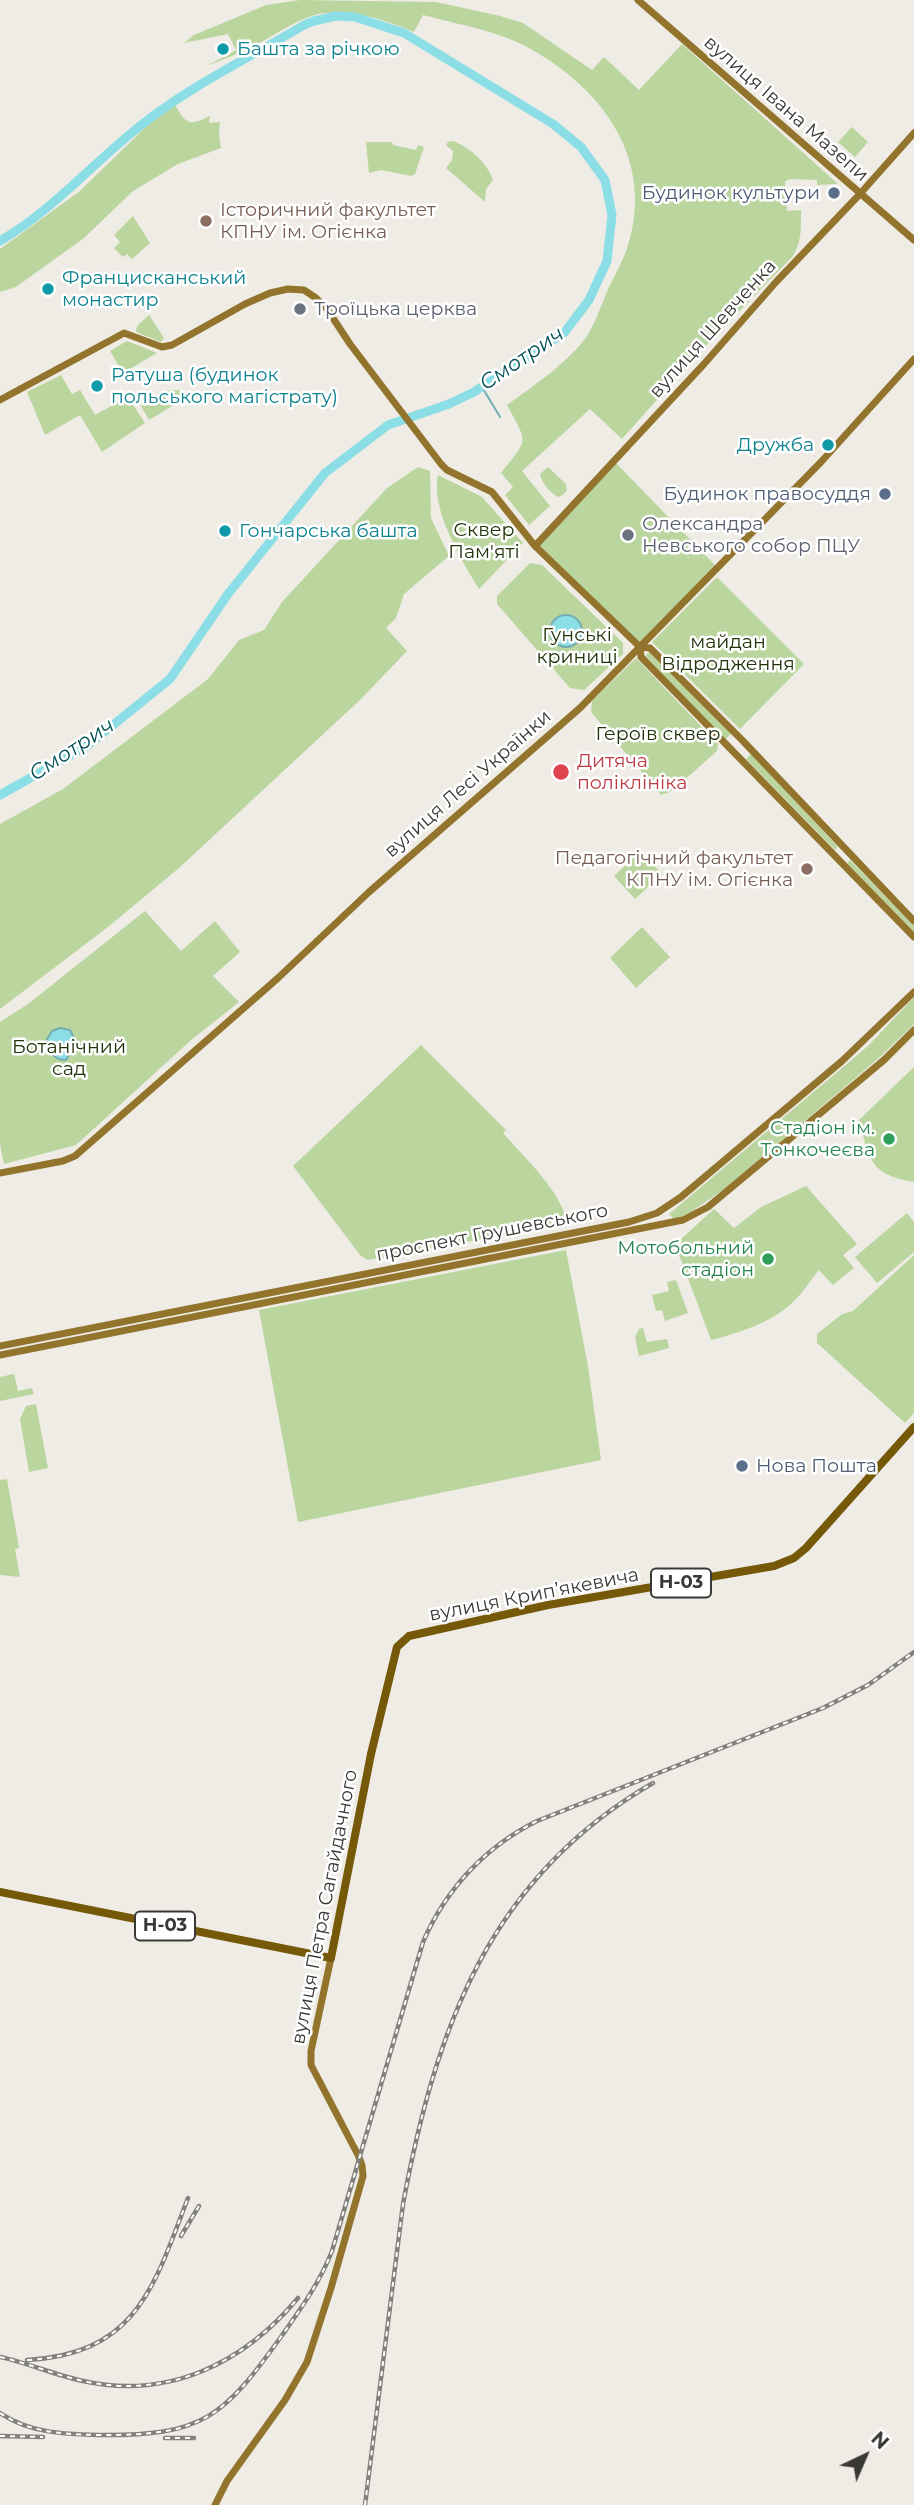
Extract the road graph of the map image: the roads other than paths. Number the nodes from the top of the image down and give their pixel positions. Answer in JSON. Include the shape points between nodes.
{"nodes":[{"id":1,"x":638,"y":0,"type":"edge"},
{"id":2,"x":914,"y":133,"type":"edge"},
{"id":3,"x":859,"y":195,"type":"junction"},
{"id":4,"x":914,"y":240,"type":"edge"},
{"id":5,"x":914,"y":359,"type":"edge"},
{"id":6,"x":0,"y":400,"type":"edge"},
{"id":7,"x":535,"y":546,"type":"junction"},
{"id":8,"x":640,"y":647,"type":"junction"},
{"id":9,"x":914,"y":921,"type":"edge"},
{"id":10,"x":914,"y":937,"type":"edge"},
{"id":11,"x":914,"y":992,"type":"edge"},
{"id":12,"x":914,"y":1030,"type":"edge"},
{"id":13,"x":0,"y":1173,"type":"edge"},
{"id":14,"x":0,"y":1346,"type":"edge"},
{"id":15,"x":0,"y":1355,"type":"edge"},
{"id":16,"x":914,"y":1427,"type":"edge"},
{"id":17,"x":397,"y":1647,"type":"joint"},
{"id":18,"x":0,"y":1892,"type":"edge"},
{"id":19,"x":331,"y":1958,"type":"junction"},
{"id":20,"x":215,"y":2505,"type":"edge"}],
"edges":[{"from":1,"to":3,"type":"main road","name":"вулиця Івана Мазепи"},
{"from":2,"to":3,"type":"main road","name":"вулиця Шевченка"},
{"from":3,"to":4,"type":"main road","name":"вулиця Івана Мазепи"},
{"from":3,"to":7,"type":"main road","name":"вулиця Шевченка"},
{"from":5,"to":8,"type":"main road","name":"вулиця Лесі Українки","via":[[821,462]]},
{"from":6,"to":7,"type":"main road","via":[[124,333],[162,347],[270,293],[304,290],[327,309],[436,458],[447,470],[492,492]]},
{"from":7,"to":8,"type":"main road"},
{"from":8,"to":9,"type":"main road","via":[[650,648],[736,734]]},
{"from":8,"to":10,"type":"main road","via":[[650,666]]},
{"from":8,"to":13,"type":"main road","name":"вулиця Лесі Українки","via":[[580,708],[75,1156]]},
{"from":11,"to":14,"type":"main road","name":"проспект Грушевського","via":[[827,1074],[657,1213]]},
{"from":12,"to":15,"type":"main road","name":"проспект Грушевського","via":[[708,1207],[682,1220]]},
{"from":16,"to":17,"type":"main road","name":"вулиця Крипʼякевича","number":"Н-03","via":[[794,1558],[774,1566],[548,1605],[409,1636]]},
{"from":17,"to":19,"type":"main road","name":"вулиця Петра Сагайдачного","number":"Н-03"},
{"from":18,"to":19,"type":"main road","number":"Н-03"},
{"from":19,"to":20,"type":"main road","name":"вулиця Петра Сагайдачного","via":[[311,2065],[358,2155],[363,2176],[307,2362]]}]}
